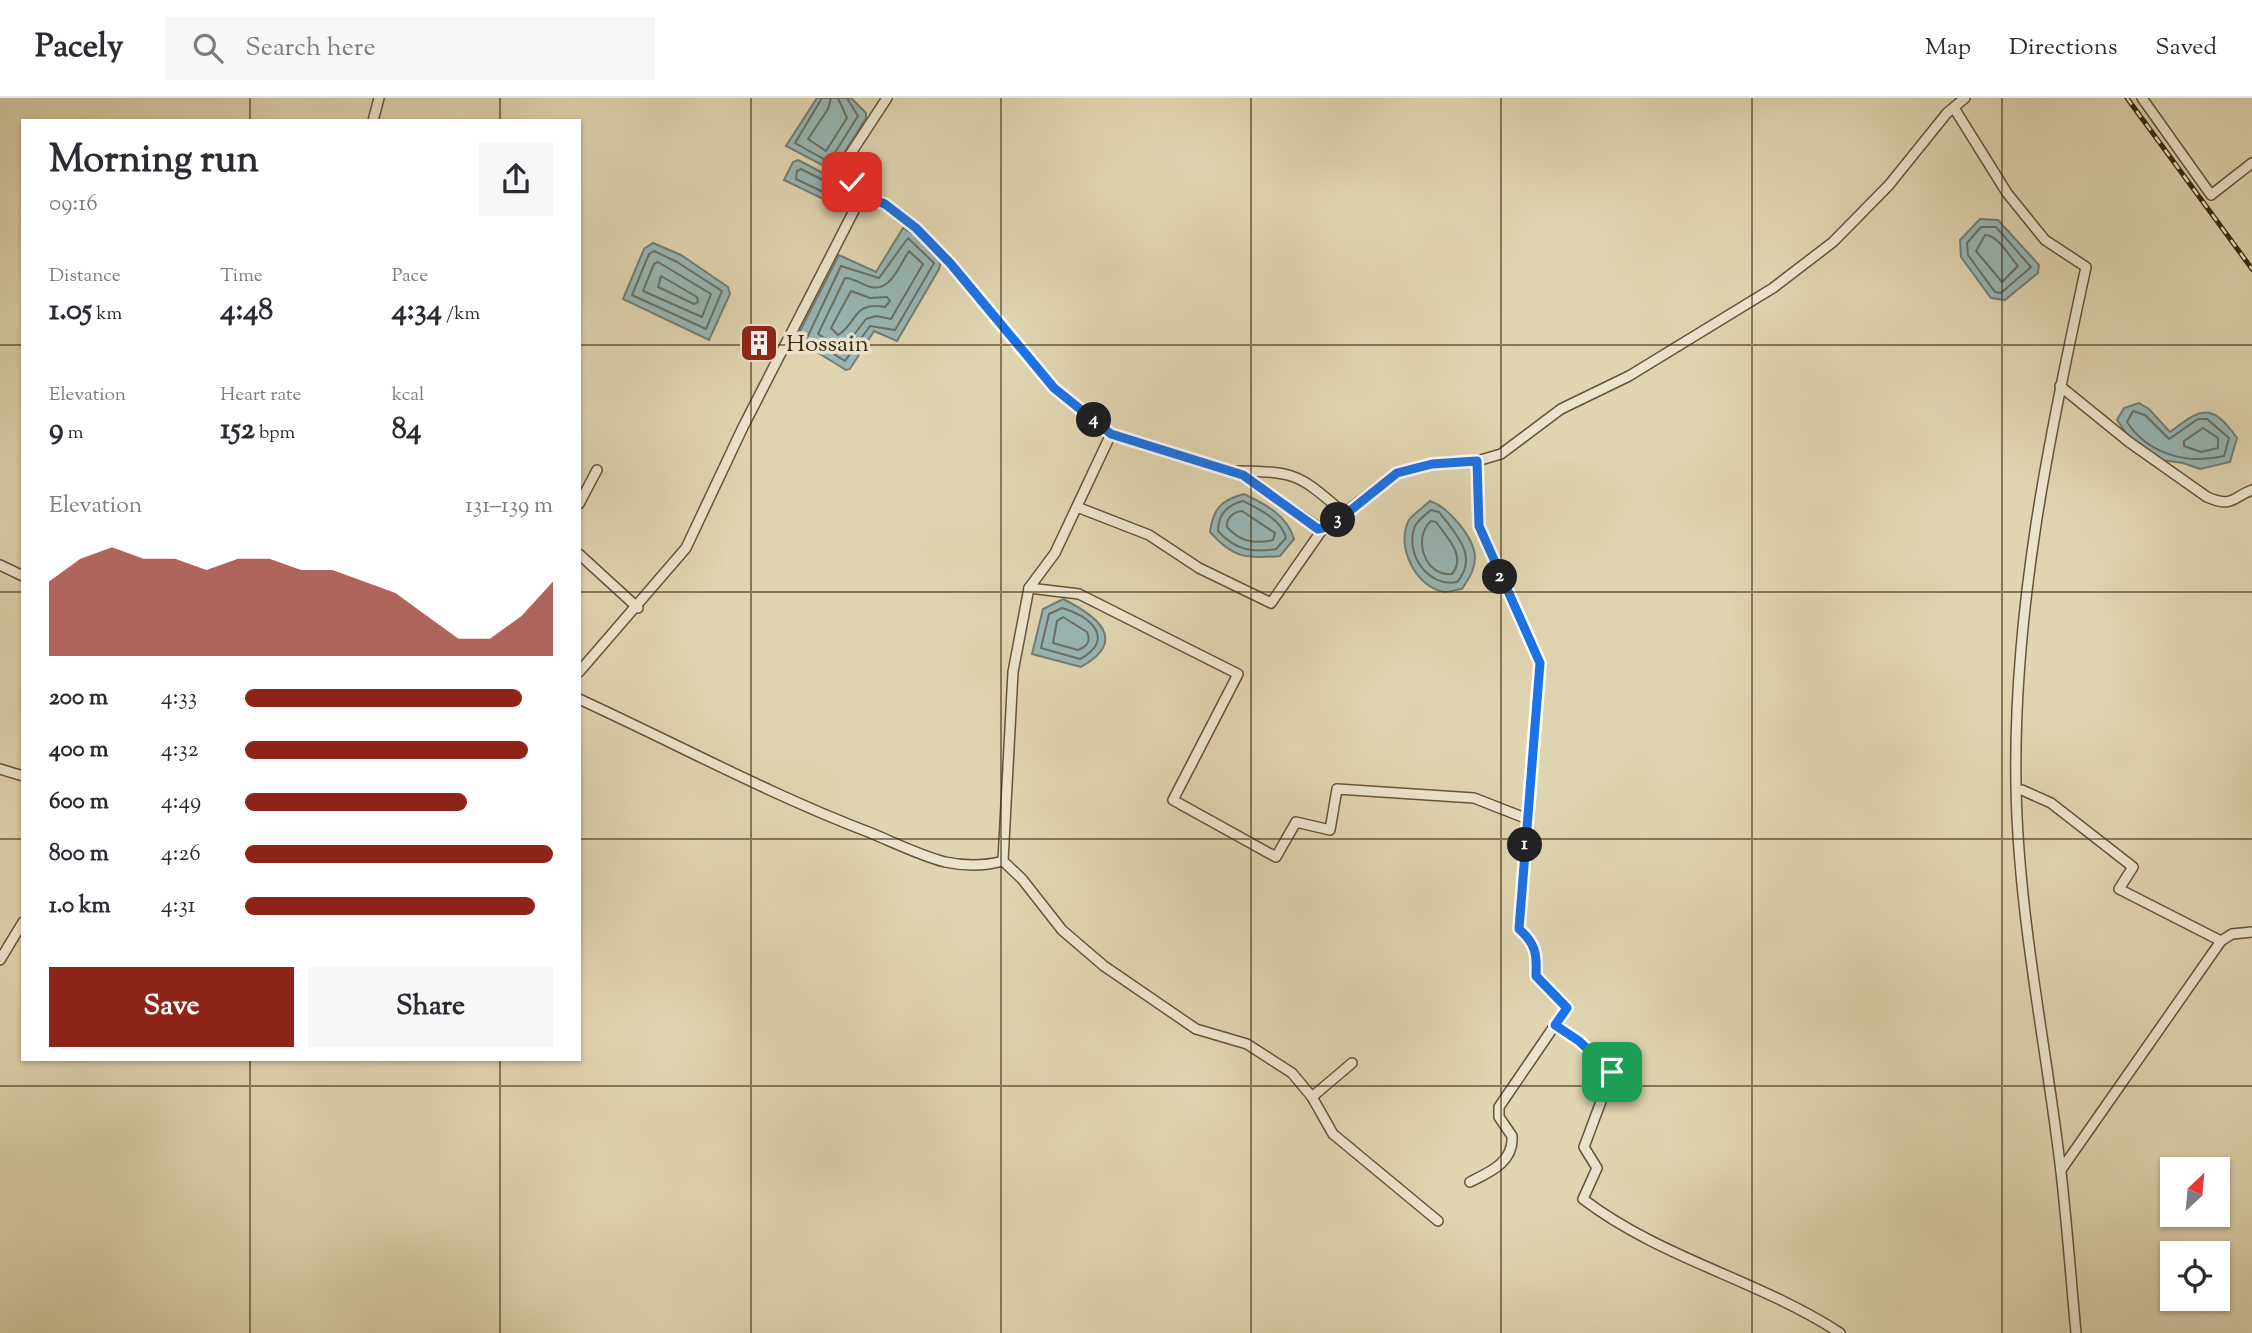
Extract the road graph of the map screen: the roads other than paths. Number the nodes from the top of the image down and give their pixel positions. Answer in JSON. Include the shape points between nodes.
{"nodes":[{"id":1,"x":379,"y":98,"type":"edge"},
{"id":2,"x":886,"y":98,"type":"edge"},
{"id":3,"x":1965,"y":98,"type":"edge"},
{"id":4,"x":2141,"y":98,"type":"edge"},
{"id":5,"x":1954,"y":107,"type":"junction"},
{"id":6,"x":374,"y":119,"type":"edge"},
{"id":7,"x":2252,"y":163,"type":"edge"},
{"id":8,"x":862,"y":195,"type":"junction"},
{"id":9,"x":2060,"y":386,"type":"junction"},
{"id":10,"x":1111,"y":434,"type":"junction"},
{"id":11,"x":1477,"y":461,"type":"junction"},
{"id":12,"x":597,"y":470,"type":"dead end"},
{"id":13,"x":1233,"y":471,"type":"junction"},
{"id":14,"x":2252,"y":490,"type":"edge"},
{"id":15,"x":581,"y":500,"type":"edge"},
{"id":16,"x":1077,"y":507,"type":"junction"},
{"id":17,"x":1339,"y":509,"type":"dead end"},
{"id":18,"x":1322,"y":530,"type":"junction"},
{"id":19,"x":581,"y":556,"type":"edge"},
{"id":20,"x":0,"y":565,"type":"edge"},
{"id":21,"x":21,"y":575,"type":"edge"},
{"id":22,"x":1029,"y":588,"type":"junction"},
{"id":23,"x":638,"y":608,"type":"junction"},
{"id":24,"x":581,"y":670,"type":"edge"},
{"id":25,"x":581,"y":700,"type":"edge"},
{"id":26,"x":0,"y":769,"type":"edge"},
{"id":27,"x":21,"y":775,"type":"edge"},
{"id":28,"x":2022,"y":790,"type":"dead end"},
{"id":29,"x":1525,"y":818,"type":"dead end"},
{"id":30,"x":1003,"y":861,"type":"junction"},
{"id":31,"x":21,"y":925,"type":"edge"},
{"id":32,"x":2252,"y":932,"type":"edge"},
{"id":33,"x":2221,"y":941,"type":"junction"},
{"id":34,"x":0,"y":960,"type":"edge"},
{"id":35,"x":1555,"y":1025,"type":"junction"},
{"id":36,"x":1352,"y":1063,"type":"dead end"},
{"id":37,"x":1312,"y":1097,"type":"junction"},
{"id":38,"x":2061,"y":1170,"type":"junction"},
{"id":39,"x":1470,"y":1182,"type":"dead end"},
{"id":40,"x":1438,"y":1221,"type":"dead end"},
{"id":41,"x":1840,"y":1333,"type":"edge"},
{"id":42,"x":2077,"y":1333,"type":"edge"}],
"edges":[{"from":1,"to":6,"type":"street"},
{"from":2,"to":8,"type":"street","via":[[845,169]]},
{"from":3,"to":5,"type":"street"},
{"from":4,"to":7,"type":"street","via":[[2211,195]]},
{"from":5,"to":9,"type":"street","via":[[2007,194],[2045,240],[2086,267]]},
{"from":5,"to":11,"type":"street","via":[[1889,185],[1833,242],[1773,288],[1629,376],[1561,408],[1502,454]]},
{"from":8,"to":10,"type":"street","via":[[885,204],[916,228],[1054,388]]},
{"from":8,"to":23,"type":"street","via":[[686,548]]},
{"from":9,"to":14,"type":"street","via":[[2207,497],[2233,502]]},
{"from":9,"to":38,"type":"street","via":[[2023,614],[2016,786],[2029,952]]},
{"from":10,"to":13,"type":"street"},
{"from":10,"to":16,"type":"street"},
{"from":11,"to":18,"type":"street","via":[[1432,464],[1397,473]]},
{"from":11,"to":35,"type":"street","via":[[1479,526],[1540,663],[1519,929],[1538,953],[1536,976],[1567,1008]]},
{"from":12,"to":15,"type":"street"},
{"from":13,"to":17,"type":"street","via":[[1284,471],[1311,485]]},
{"from":13,"to":18,"type":"street"},
{"from":16,"to":18,"type":"street","via":[[1149,535],[1199,568],[1271,603]]},
{"from":16,"to":22,"type":"street","via":[[1055,553]]},
{"from":19,"to":23,"type":"street"},
{"from":20,"to":21,"type":"street"},
{"from":22,"to":29,"type":"street","via":[[1079,594],[1238,674],[1173,800],[1276,858],[1296,822],[1331,830],[1337,789],[1474,799]]},
{"from":22,"to":30,"type":"street","via":[[1013,672]]},
{"from":23,"to":24,"type":"street"},
{"from":25,"to":30,"type":"street","via":[[794,804],[919,854],[948,863]]},
{"from":26,"to":27,"type":"street"},
{"from":28,"to":33,"type":"street","via":[[2051,803],[2133,867],[2119,889]]},
{"from":30,"to":37,"type":"street","via":[[1062,930],[1104,966],[1196,1029],[1247,1044],[1292,1073]]},
{"from":31,"to":34,"type":"street"},
{"from":32,"to":33,"type":"street","via":[[2232,934]]},
{"from":33,"to":38,"type":"street"},
{"from":35,"to":39,"type":"street","via":[[1499,1107],[1499,1117],[1512,1136],[1510,1151],[1499,1167]]},
{"from":35,"to":41,"type":"street","via":[[1612,1072],[1584,1147],[1597,1168],[1583,1199],[1616,1224]]},
{"from":36,"to":37,"type":"street"},
{"from":37,"to":40,"type":"street","via":[[1333,1134]]},
{"from":38,"to":42,"type":"street"}]}
